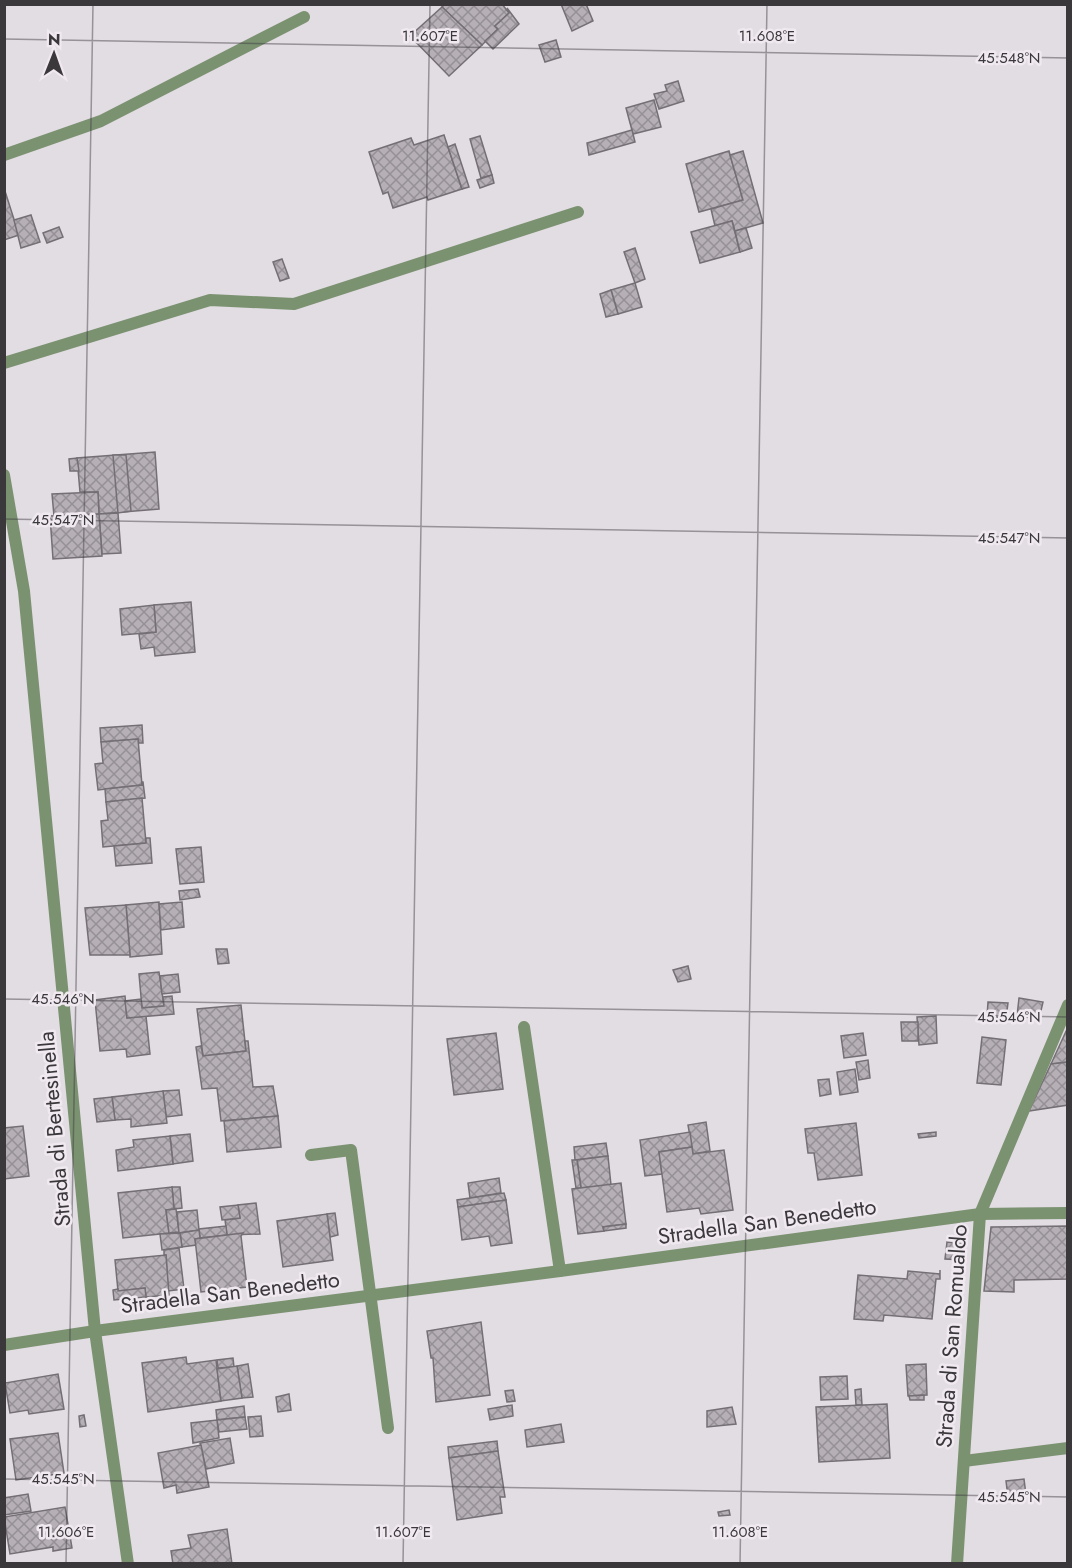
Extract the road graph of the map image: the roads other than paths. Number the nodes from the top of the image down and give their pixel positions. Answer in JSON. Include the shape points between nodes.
{"nodes":[{"id":1,"x":304,"y":17,"type":"dead end"},
{"id":2,"x":4,"y":155,"type":"edge"},
{"id":3,"x":578,"y":212,"type":"dead end"},
{"id":4,"x":4,"y":363,"type":"edge"},
{"id":5,"x":4,"y":475,"type":"edge"},
{"id":6,"x":1068,"y":1005,"type":"edge"},
{"id":7,"x":524,"y":1027,"type":"dead end"},
{"id":8,"x":311,"y":1155,"type":"dead end"},
{"id":9,"x":1068,"y":1213,"type":"edge"},
{"id":10,"x":980,"y":1214,"type":"junction"},
{"id":11,"x":560,"y":1271,"type":"junction"},
{"id":12,"x":371,"y":1296,"type":"junction"},
{"id":13,"x":94,"y":1331,"type":"junction"},
{"id":14,"x":4,"y":1345,"type":"edge"},
{"id":15,"x":388,"y":1428,"type":"dead end"},
{"id":16,"x":1068,"y":1448,"type":"edge"},
{"id":17,"x":964,"y":1461,"type":"junction"},
{"id":18,"x":128,"y":1563,"type":"edge"},
{"id":19,"x":957,"y":1563,"type":"edge"}],
"edges":[{"from":1,"to":2,"type":"street","via":[[101,121]]},
{"from":3,"to":4,"type":"street","via":[[294,304],[210,300]]},
{"from":5,"to":13,"type":"street","name":"Strada di Bertesinella","via":[[24,591]]},
{"from":6,"to":10,"type":"street"},
{"from":7,"to":11,"type":"street"},
{"from":8,"to":12,"type":"street","name":"Stradella San Benedetto","via":[[351,1150]]},
{"from":9,"to":10,"type":"street","name":"Stradella San Benedetto"},
{"from":10,"to":11,"type":"street","name":"Stradella San Benedetto"},
{"from":10,"to":17,"type":"street","name":"Strada di San Romualdo"},
{"from":11,"to":12,"type":"street","name":"Stradella San Benedetto"},
{"from":12,"to":13,"type":"street","name":"Stradella San Benedetto"},
{"from":12,"to":15,"type":"street","name":"Stradella San Benedetto"},
{"from":13,"to":14,"type":"street","name":"Stradella San Benedetto"},
{"from":13,"to":18,"type":"street","name":"Strada di Bertesinella"},
{"from":16,"to":17,"type":"street","name":"Strada di San Romualdo"},
{"from":17,"to":19,"type":"street","name":"Strada di San Romualdo"}]}
